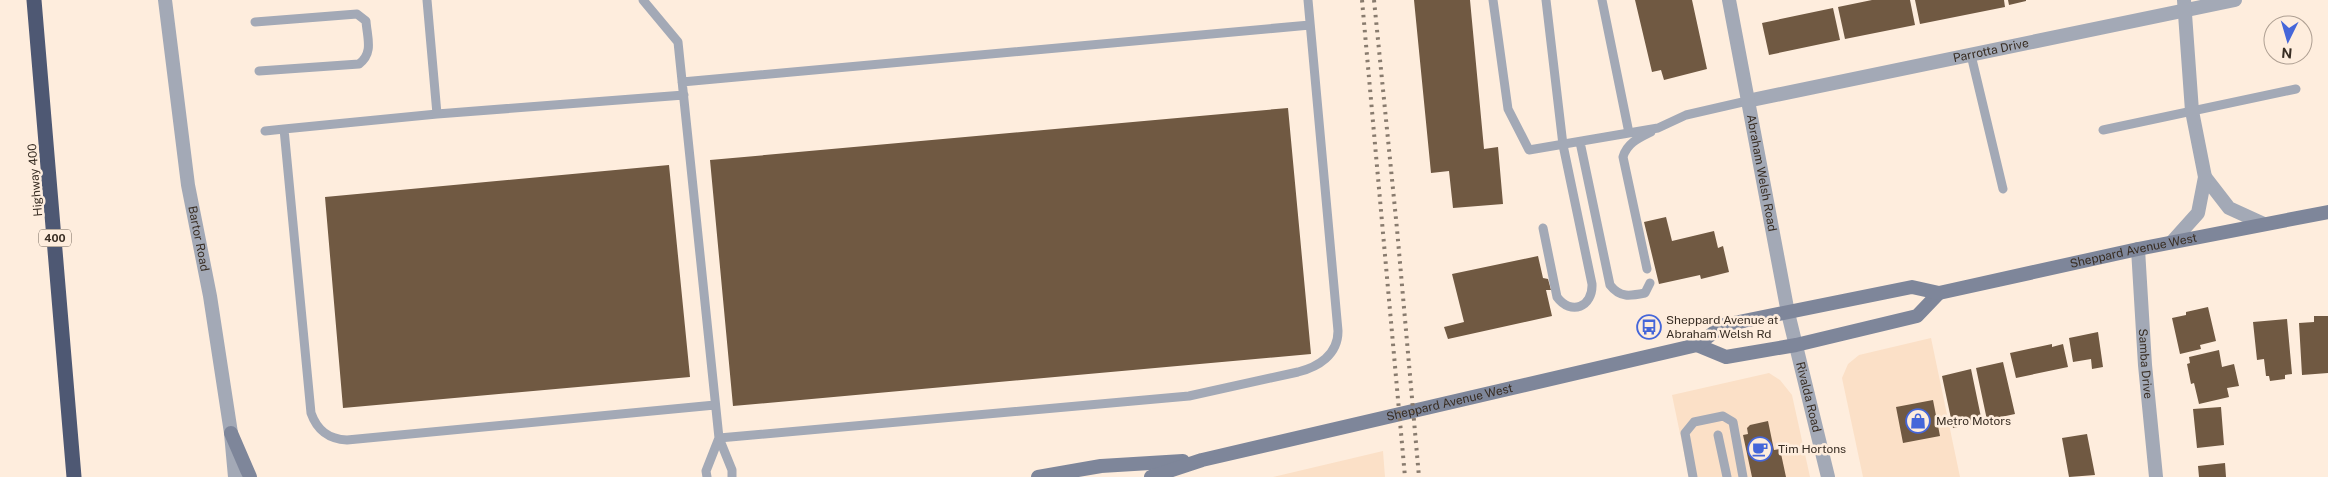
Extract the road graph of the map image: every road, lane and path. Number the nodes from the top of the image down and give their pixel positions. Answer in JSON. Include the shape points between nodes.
{"nodes":[{"id":1,"x":34,"y":0,"type":"edge"},
{"id":2,"x":165,"y":0,"type":"edge"},
{"id":3,"x":427,"y":0,"type":"edge"},
{"id":4,"x":643,"y":0,"type":"edge"},
{"id":5,"x":1308,"y":0,"type":"edge"},
{"id":6,"x":1493,"y":0,"type":"edge"},
{"id":7,"x":1546,"y":0,"type":"edge"},
{"id":8,"x":1602,"y":0,"type":"edge"},
{"id":9,"x":1729,"y":0,"type":"edge"},
{"id":10,"x":2235,"y":0,"type":"edge"},
{"id":11,"x":2184,"y":5,"type":"edge"},
{"id":12,"x":255,"y":22,"type":"dead end"},
{"id":13,"x":1310,"y":25,"type":"junction"},
{"id":14,"x":1970,"y":54,"type":"junction"},
{"id":15,"x":259,"y":71,"type":"dead end"},
{"id":16,"x":682,"y":82,"type":"junction"},
{"id":17,"x":2296,"y":89,"type":"dead end"},
{"id":18,"x":684,"y":94,"type":"junction"},
{"id":19,"x":1747,"y":101,"type":"junction"},
{"id":20,"x":2192,"y":111,"type":"junction"},
{"id":21,"x":437,"y":114,"type":"junction"},
{"id":22,"x":1658,"y":128,"type":"junction"},
{"id":23,"x":284,"y":129,"type":"junction"},
{"id":24,"x":2103,"y":130,"type":"dead end"},
{"id":25,"x":265,"y":131,"type":"dead end"},
{"id":26,"x":1629,"y":133,"type":"junction"},
{"id":27,"x":1580,"y":142,"type":"junction"},
{"id":28,"x":1563,"y":145,"type":"junction"},
{"id":29,"x":2206,"y":177,"type":"junction"},
{"id":30,"x":2003,"y":189,"type":"dead end"},
{"id":31,"x":2328,"y":212,"type":"edge"},
{"id":32,"x":2264,"y":224,"type":"junction"},
{"id":33,"x":1543,"y":228,"type":"dead end"},
{"id":34,"x":2172,"y":242,"type":"junction"},
{"id":35,"x":2138,"y":249,"type":"junction"},
{"id":36,"x":1647,"y":269,"type":"dead end"},
{"id":37,"x":1650,"y":283,"type":"dead end"},
{"id":38,"x":1939,"y":293,"type":"junction"},
{"id":39,"x":1788,"y":313,"type":"junction"},
{"id":40,"x":1697,"y":345,"type":"junction"},
{"id":41,"x":1796,"y":345,"type":"junction"},
{"id":42,"x":715,"y":405,"type":"junction"},
{"id":43,"x":231,"y":433,"type":"junction"},
{"id":44,"x":1718,"y":435,"type":"dead end"},
{"id":45,"x":719,"y":438,"type":"junction"},
{"id":46,"x":1202,"y":460,"type":"junction"},
{"id":47,"x":74,"y":477,"type":"edge"},
{"id":48,"x":235,"y":477,"type":"edge"},
{"id":49,"x":250,"y":477,"type":"edge"},
{"id":50,"x":707,"y":477,"type":"edge"},
{"id":51,"x":732,"y":477,"type":"edge"},
{"id":52,"x":1038,"y":477,"type":"edge"},
{"id":53,"x":1151,"y":477,"type":"edge"},
{"id":54,"x":1693,"y":477,"type":"edge"},
{"id":55,"x":1727,"y":477,"type":"edge"},
{"id":56,"x":1743,"y":477,"type":"edge"},
{"id":57,"x":1828,"y":477,"type":"edge"},
{"id":58,"x":2156,"y":477,"type":"edge"}],
"edges":[{"from":1,"to":47,"type":"highway","name":"Highway 400","number":"400"},
{"from":2,"to":43,"type":"street","name":"Bartor Road","via":[[188,185],[210,296]]},
{"from":3,"to":21,"type":"lane"},
{"from":4,"to":16,"type":"lane","via":[[678,42]]},
{"from":5,"to":13,"type":"lane"},
{"from":6,"to":28,"type":"lane","via":[[1508,109],[1515,126],[1529,150]]},
{"from":7,"to":28,"type":"lane"},
{"from":8,"to":26,"type":"lane"},
{"from":9,"to":19,"type":"street","name":"Abraham Welsh Road"},
{"from":10,"to":11,"type":"street","name":"Parrotta Drive"},
{"from":11,"to":14,"type":"street","name":"Parrotta Drive"},
{"from":11,"to":20,"type":"street"},
{"from":12,"to":15,"type":"lane","via":[[357,14],[366,21],[369,52],[366,59],[358,64]]},
{"from":13,"to":16,"type":"lane"},
{"from":13,"to":45,"type":"lane","via":[[1338,331],[1334,348],[1326,359],[1298,372],[1189,396]]},
{"from":14,"to":19,"type":"street","name":"Parrotta Drive"},
{"from":14,"to":30,"type":"lane"},
{"from":16,"to":18,"type":"lane"},
{"from":17,"to":20,"type":"lane"},
{"from":18,"to":21,"type":"lane"},
{"from":18,"to":42,"type":"lane"},
{"from":19,"to":22,"type":"lane","via":[[1686,115]]},
{"from":19,"to":39,"type":"street","name":"Abraham Welsh Road"},
{"from":20,"to":24,"type":"lane"},
{"from":20,"to":29,"type":"street"},
{"from":21,"to":23,"type":"lane"},
{"from":22,"to":26,"type":"lane"},
{"from":22,"to":36,"type":"lane","via":[[1633,142],[1623,157]]},
{"from":23,"to":25,"type":"lane"},
{"from":23,"to":42,"type":"lane","via":[[311,412],[326,434],[347,440]]},
{"from":26,"to":27,"type":"lane"},
{"from":27,"to":28,"type":"lane"},
{"from":27,"to":37,"type":"lane","via":[[1610,285],[1615,292],[1627,296],[1645,292]]},
{"from":28,"to":33,"type":"lane","via":[[1592,284],[1589,299],[1582,306],[1568,306],[1557,297]]},
{"from":29,"to":32,"type":"street","via":[[2228,208]]},
{"from":29,"to":34,"type":"street","via":[[2198,213]]},
{"from":31,"to":32,"type":"main road","name":"Sheppard Avenue West"},
{"from":32,"to":34,"type":"main road","name":"Sheppard Avenue West"},
{"from":34,"to":35,"type":"main road","name":"Sheppard Avenue West"},
{"from":35,"to":38,"type":"main road","name":"Sheppard Avenue West"},
{"from":35,"to":58,"type":"street","name":"Samba Drive"},
{"from":38,"to":39,"type":"main road","name":"Sheppard Avenue West","via":[[1912,287]]},
{"from":38,"to":41,"type":"main road","via":[[1917,316]]},
{"from":39,"to":40,"type":"main road","name":"Sheppard Avenue West","via":[[1724,325]]},
{"from":39,"to":41,"type":"street","name":"Abraham Welsh Road"},
{"from":40,"to":41,"type":"main road","via":[[1726,357]]},
{"from":40,"to":46,"type":"main road","name":"Sheppard Avenue West"},
{"from":41,"to":57,"type":"street","name":"Rivalda Road"},
{"from":42,"to":45,"type":"lane"},
{"from":43,"to":48,"type":"street","name":"Bartor Road"},
{"from":43,"to":49,"type":"main road"},
{"from":44,"to":55,"type":"lane"},
{"from":45,"to":50,"type":"lane","via":[[706,471]]},
{"from":45,"to":51,"type":"lane"},
{"from":46,"to":52,"type":"main road","name":"Sheppard Avenue West","via":[[1101,466]]},
{"from":46,"to":53,"type":"main road","name":"Sheppard Avenue West"},
{"from":54,"to":56,"type":"lane","via":[[1685,433],[1694,422],[1723,416],[1733,422]]}]}
